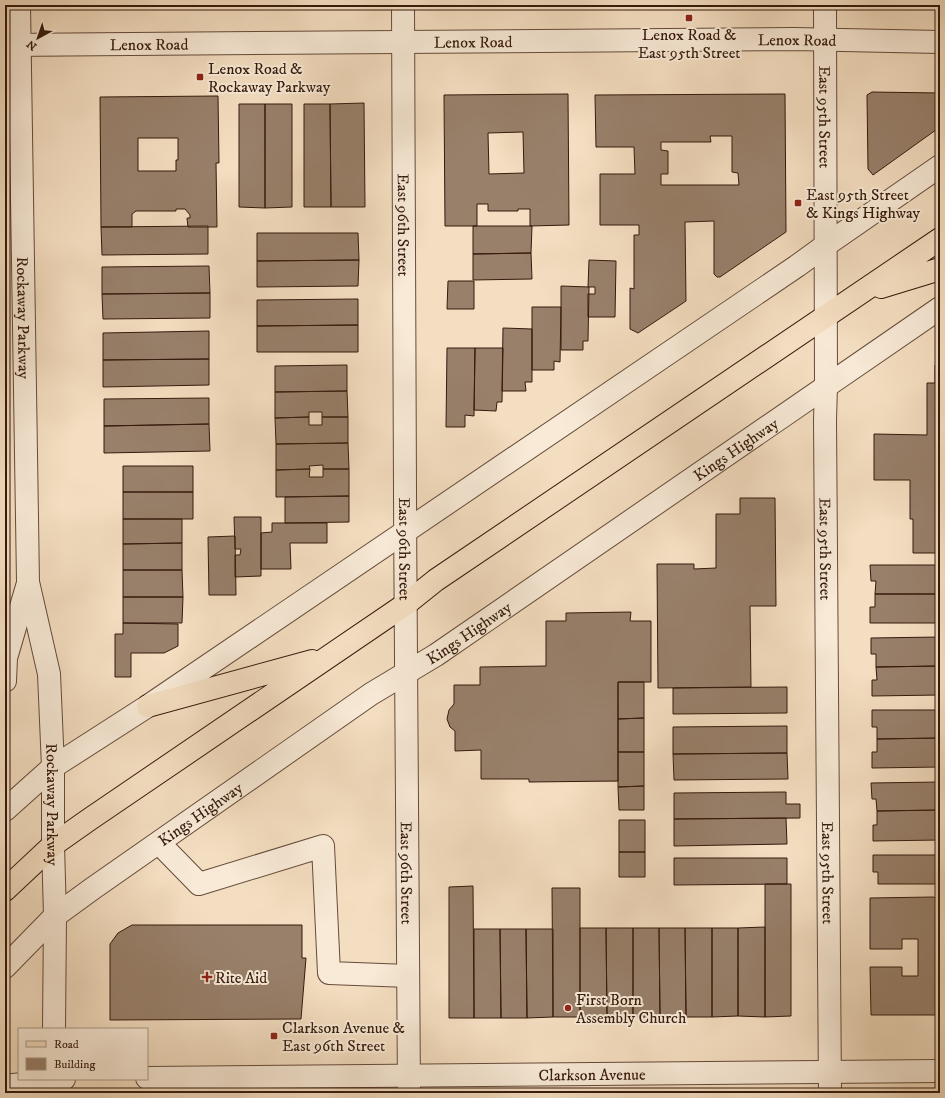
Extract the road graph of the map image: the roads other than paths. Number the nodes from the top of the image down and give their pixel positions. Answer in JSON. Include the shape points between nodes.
{"nodes":[{"id":1,"x":19,"y":5,"type":"edge"},
{"id":2,"x":403,"y":5,"type":"edge"},
{"id":3,"x":824,"y":5,"type":"edge"},
{"id":4,"x":825,"y":39,"type":"junction"},
{"id":5,"x":403,"y":42,"type":"junction"},
{"id":6,"x":940,"y":42,"type":"edge"},
{"id":7,"x":12,"y":45,"type":"edge"},
{"id":8,"x":940,"y":166,"type":"edge"},
{"id":9,"x":940,"y":239,"type":"edge"},
{"id":10,"x":826,"y":244,"type":"junction"},
{"id":11,"x":940,"y":269,"type":"edge"},
{"id":12,"x":858,"y":294,"type":"junction"},
{"id":13,"x":940,"y":308,"type":"edge"},
{"id":14,"x":826,"y":317,"type":"junction"},
{"id":15,"x":826,"y":386,"type":"junction"},
{"id":16,"x":405,"y":530,"type":"junction"},
{"id":17,"x":28,"y":582,"type":"junction"},
{"id":18,"x":406,"y":604,"type":"junction"},
{"id":19,"x":328,"y":656,"type":"junction"},
{"id":20,"x":406,"y":673,"type":"junction"},
{"id":21,"x":5,"y":681,"type":"edge"},
{"id":22,"x":148,"y":706,"type":"junction"},
{"id":23,"x":53,"y":767,"type":"junction"},
{"id":24,"x":5,"y":810,"type":"edge"},
{"id":25,"x":159,"y":843,"type":"junction"},
{"id":26,"x":53,"y":845,"type":"junction"},
{"id":27,"x":5,"y":890,"type":"edge"},
{"id":28,"x":55,"y":916,"type":"junction"},
{"id":29,"x":5,"y":967,"type":"edge"},
{"id":30,"x":408,"y":976,"type":"junction"},
{"id":31,"x":54,"y":1028,"type":"edge"},
{"id":32,"x":940,"y":1071,"type":"edge"},
{"id":33,"x":46,"y":1080,"type":"edge"},
{"id":34,"x":53,"y":1080,"type":"edge"},
{"id":35,"x":830,"y":1082,"type":"edge"},
{"id":36,"x":153,"y":1083,"type":"edge"},
{"id":37,"x":409,"y":1085,"type":"edge"},
{"id":38,"x":5,"y":1086,"type":"edge"},
{"id":39,"x":53,"y":1093,"type":"edge"}],
"edges":[{"from":1,"to":7,"type":"street","name":"Rockaway Parkway"},
{"from":2,"to":5,"type":"street","name":"East 96th Street"},
{"from":3,"to":4,"type":"street","name":"East 95th Street"},
{"from":4,"to":5,"type":"street","name":"Lenox Road"},
{"from":4,"to":6,"type":"street","name":"Lenox Road"},
{"from":4,"to":10,"type":"street","name":"East 95th Street"},
{"from":5,"to":7,"type":"street","name":"Lenox Road"},
{"from":5,"to":16,"type":"street","name":"East 96th Street"},
{"from":7,"to":17,"type":"street","name":"Rockaway Parkway"},
{"from":8,"to":10,"type":"street"},
{"from":9,"to":12,"type":"main road"},
{"from":10,"to":14,"type":"street","name":"East 95th Street"},
{"from":10,"to":16,"type":"street"},
{"from":11,"to":12,"type":"main road"},
{"from":12,"to":14,"type":"main road"},
{"from":13,"to":15,"type":"street","name":"Kings Highway"},
{"from":14,"to":15,"type":"street","name":"East 95th Street"},
{"from":14,"to":18,"type":"main road","via":[[436,580]]},
{"from":15,"to":20,"type":"street","name":"Kings Highway","via":[[436,655]]},
{"from":15,"to":35,"type":"street","name":"East 95th Street"},
{"from":16,"to":18,"type":"street","name":"East 96th Street"},
{"from":16,"to":22,"type":"street"},
{"from":17,"to":21,"type":"street","name":"Rockaway Parkway","via":[[6,658]]},
{"from":17,"to":23,"type":"street","name":"Rockaway Parkway","via":[[49,674]]},
{"from":18,"to":19,"type":"main road"},
{"from":18,"to":20,"type":"street","name":"East 96th Street"},
{"from":19,"to":22,"type":"main road"},
{"from":19,"to":26,"type":"main road"},
{"from":20,"to":25,"type":"street","name":"Kings Highway","via":[[371,694]]},
{"from":20,"to":30,"type":"street","name":"East 96th Street"},
{"from":22,"to":23,"type":"street"},
{"from":23,"to":24,"type":"street"},
{"from":23,"to":26,"type":"street","name":"Rockaway Parkway"},
{"from":25,"to":28,"type":"street","name":"Kings Highway"},
{"from":25,"to":30,"type":"street","via":[[199,884],[323,846],[330,973]]},
{"from":26,"to":27,"type":"main road"},
{"from":26,"to":28,"type":"street","name":"Rockaway Parkway"},
{"from":28,"to":29,"type":"street","name":"Kings Highway"},
{"from":28,"to":31,"type":"street","name":"Rockaway Parkway"},
{"from":30,"to":37,"type":"street","name":"East 96th Street"},
{"from":32,"to":35,"type":"street","name":"Clarkson Avenue"},
{"from":33,"to":38,"type":"street"},
{"from":34,"to":39,"type":"street"},
{"from":35,"to":37,"type":"street","name":"Clarkson Avenue"},
{"from":36,"to":37,"type":"street","name":"Clarkson Avenue"}]}
